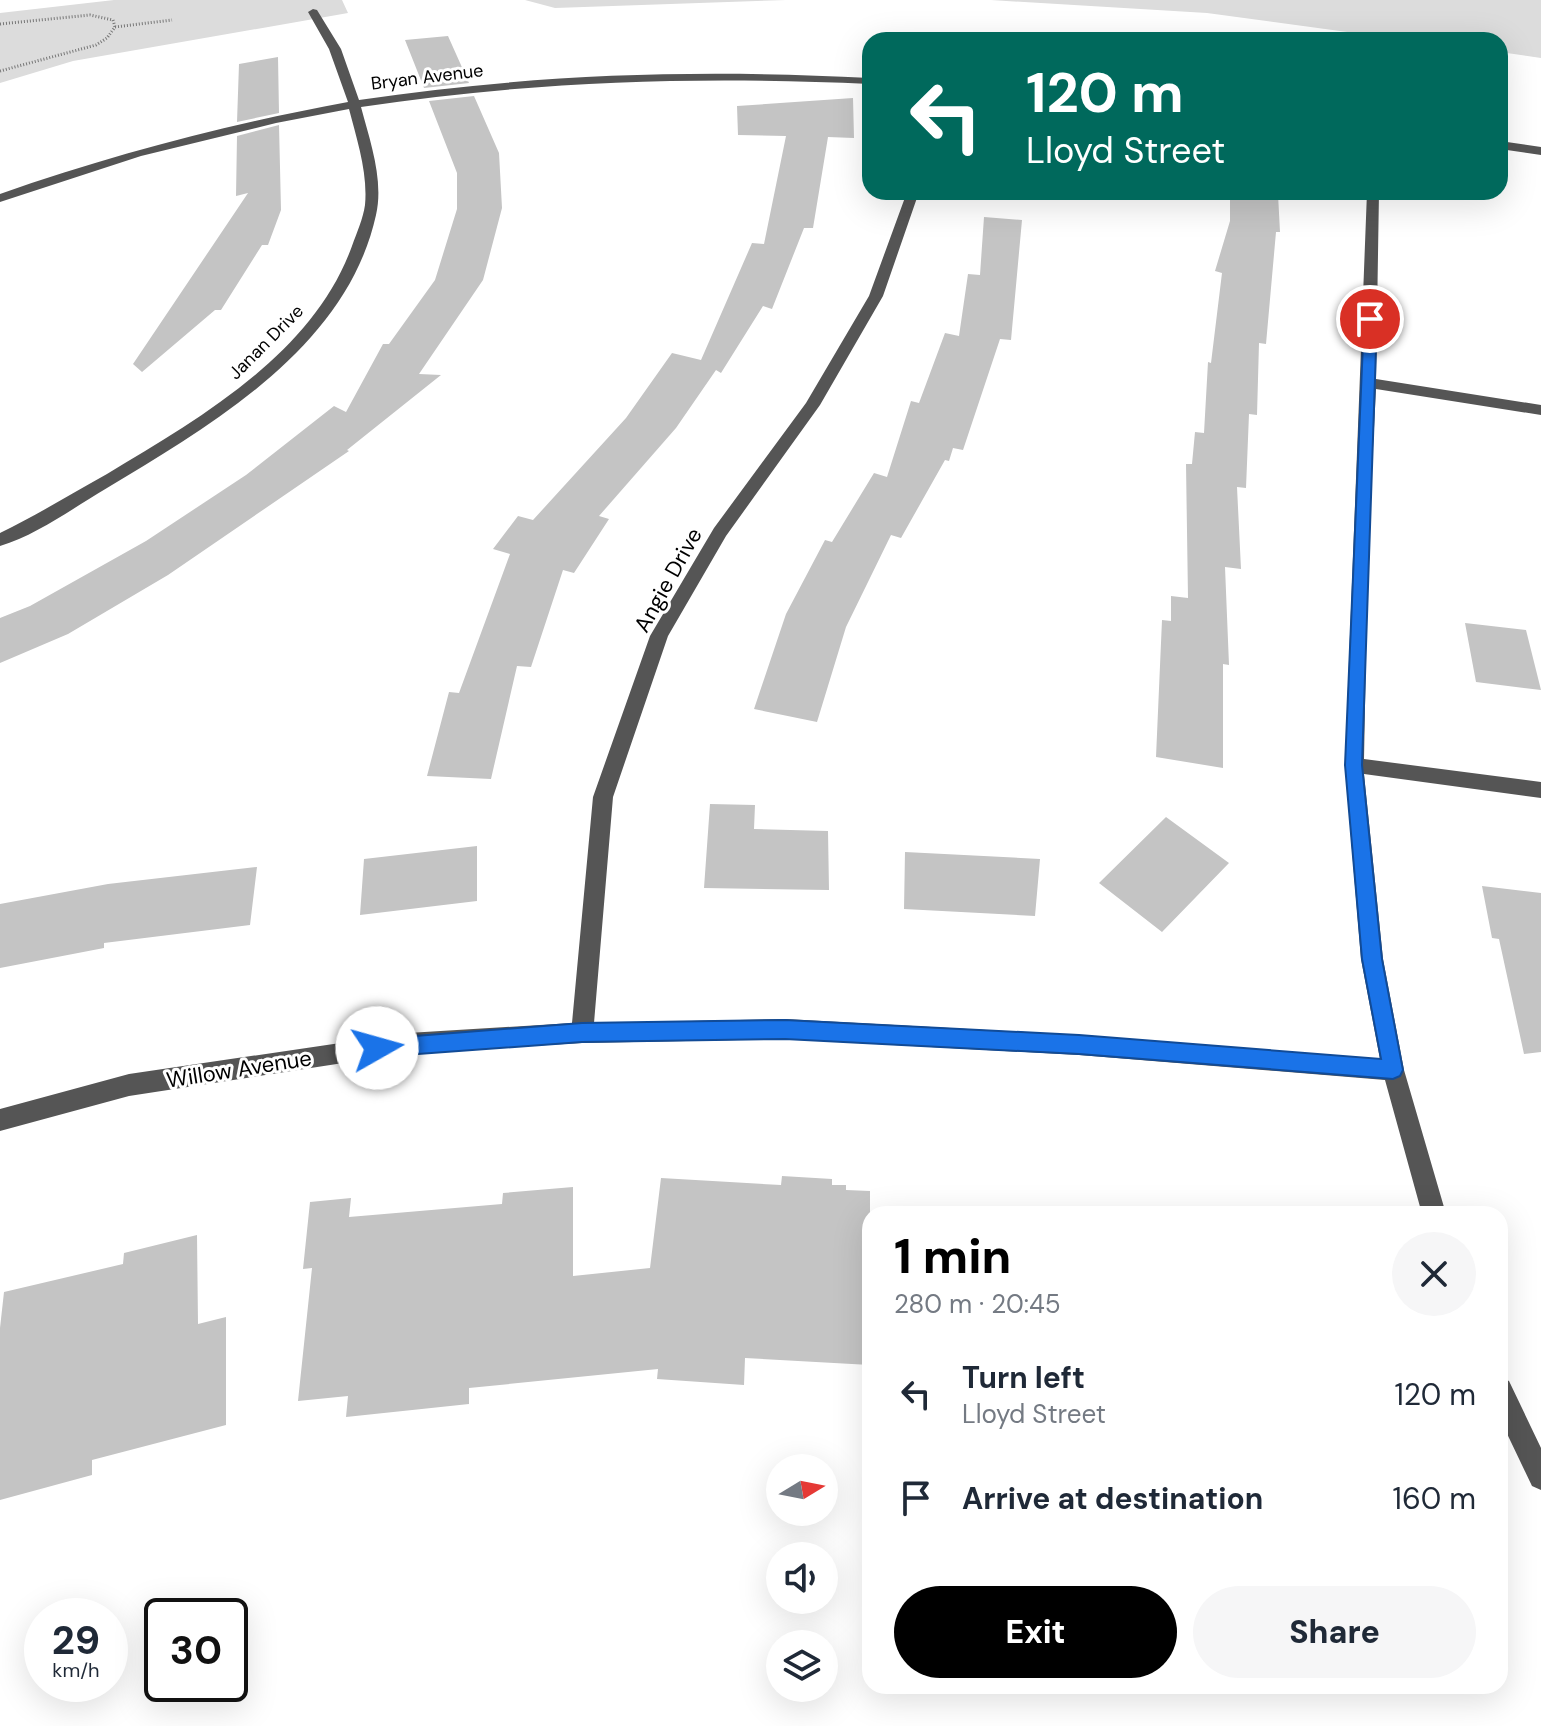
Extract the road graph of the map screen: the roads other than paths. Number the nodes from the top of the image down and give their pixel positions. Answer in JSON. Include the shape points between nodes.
{"nodes":[{"id":1,"x":313,"y":12,"type":"dead end"},
{"id":2,"x":862,"y":81,"type":"edge"},
{"id":3,"x":355,"y":104,"type":"junction"},
{"id":4,"x":1508,"y":146,"type":"edge"},
{"id":5,"x":1541,"y":151,"type":"edge"},
{"id":6,"x":0,"y":198,"type":"edge"},
{"id":7,"x":910,"y":200,"type":"edge"},
{"id":8,"x":1373,"y":200,"type":"edge"},
{"id":9,"x":1369,"y":383,"type":"junction"},
{"id":10,"x":1541,"y":410,"type":"edge"},
{"id":11,"x":0,"y":540,"type":"edge"},
{"id":12,"x":1354,"y":765,"type":"junction"},
{"id":13,"x":1541,"y":790,"type":"edge"},
{"id":14,"x":582,"y":1033,"type":"junction"},
{"id":15,"x":1393,"y":1070,"type":"junction"},
{"id":16,"x":0,"y":1120,"type":"edge"},
{"id":17,"x":1432,"y":1206,"type":"edge"},
{"id":18,"x":1508,"y":1407,"type":"edge"},
{"id":19,"x":1541,"y":1477,"type":"edge"}],
"edges":[{"from":1,"to":3,"type":"street","name":"Janan Drive","via":[[323,24]]},
{"from":2,"to":3,"type":"street","name":"Bryan Avenue","via":[[564,80]]},
{"from":3,"to":6,"type":"street","name":"Bryan Avenue","via":[[167,143]]},
{"from":3,"to":11,"type":"street","name":"Janan Drive","via":[[370,171],[370,217],[346,277],[311,326],[254,384],[174,441]]},
{"from":4,"to":5,"type":"street"},
{"from":7,"to":14,"type":"street","name":"Angie Drive","via":[[876,296],[812,405],[720,532],[659,636],[603,797]]},
{"from":8,"to":9,"type":"street"},
{"from":9,"to":10,"type":"street"},
{"from":9,"to":12,"type":"street"},
{"from":12,"to":13,"type":"street"},
{"from":12,"to":15,"type":"street","via":[[1370,944]]},
{"from":14,"to":15,"type":"street","name":"Willow Avenue","via":[[785,1029]]},
{"from":14,"to":16,"type":"street","name":"Willow Avenue","via":[[408,1043],[129,1085]]},
{"from":15,"to":17,"type":"street"},
{"from":18,"to":19,"type":"street"}]}
